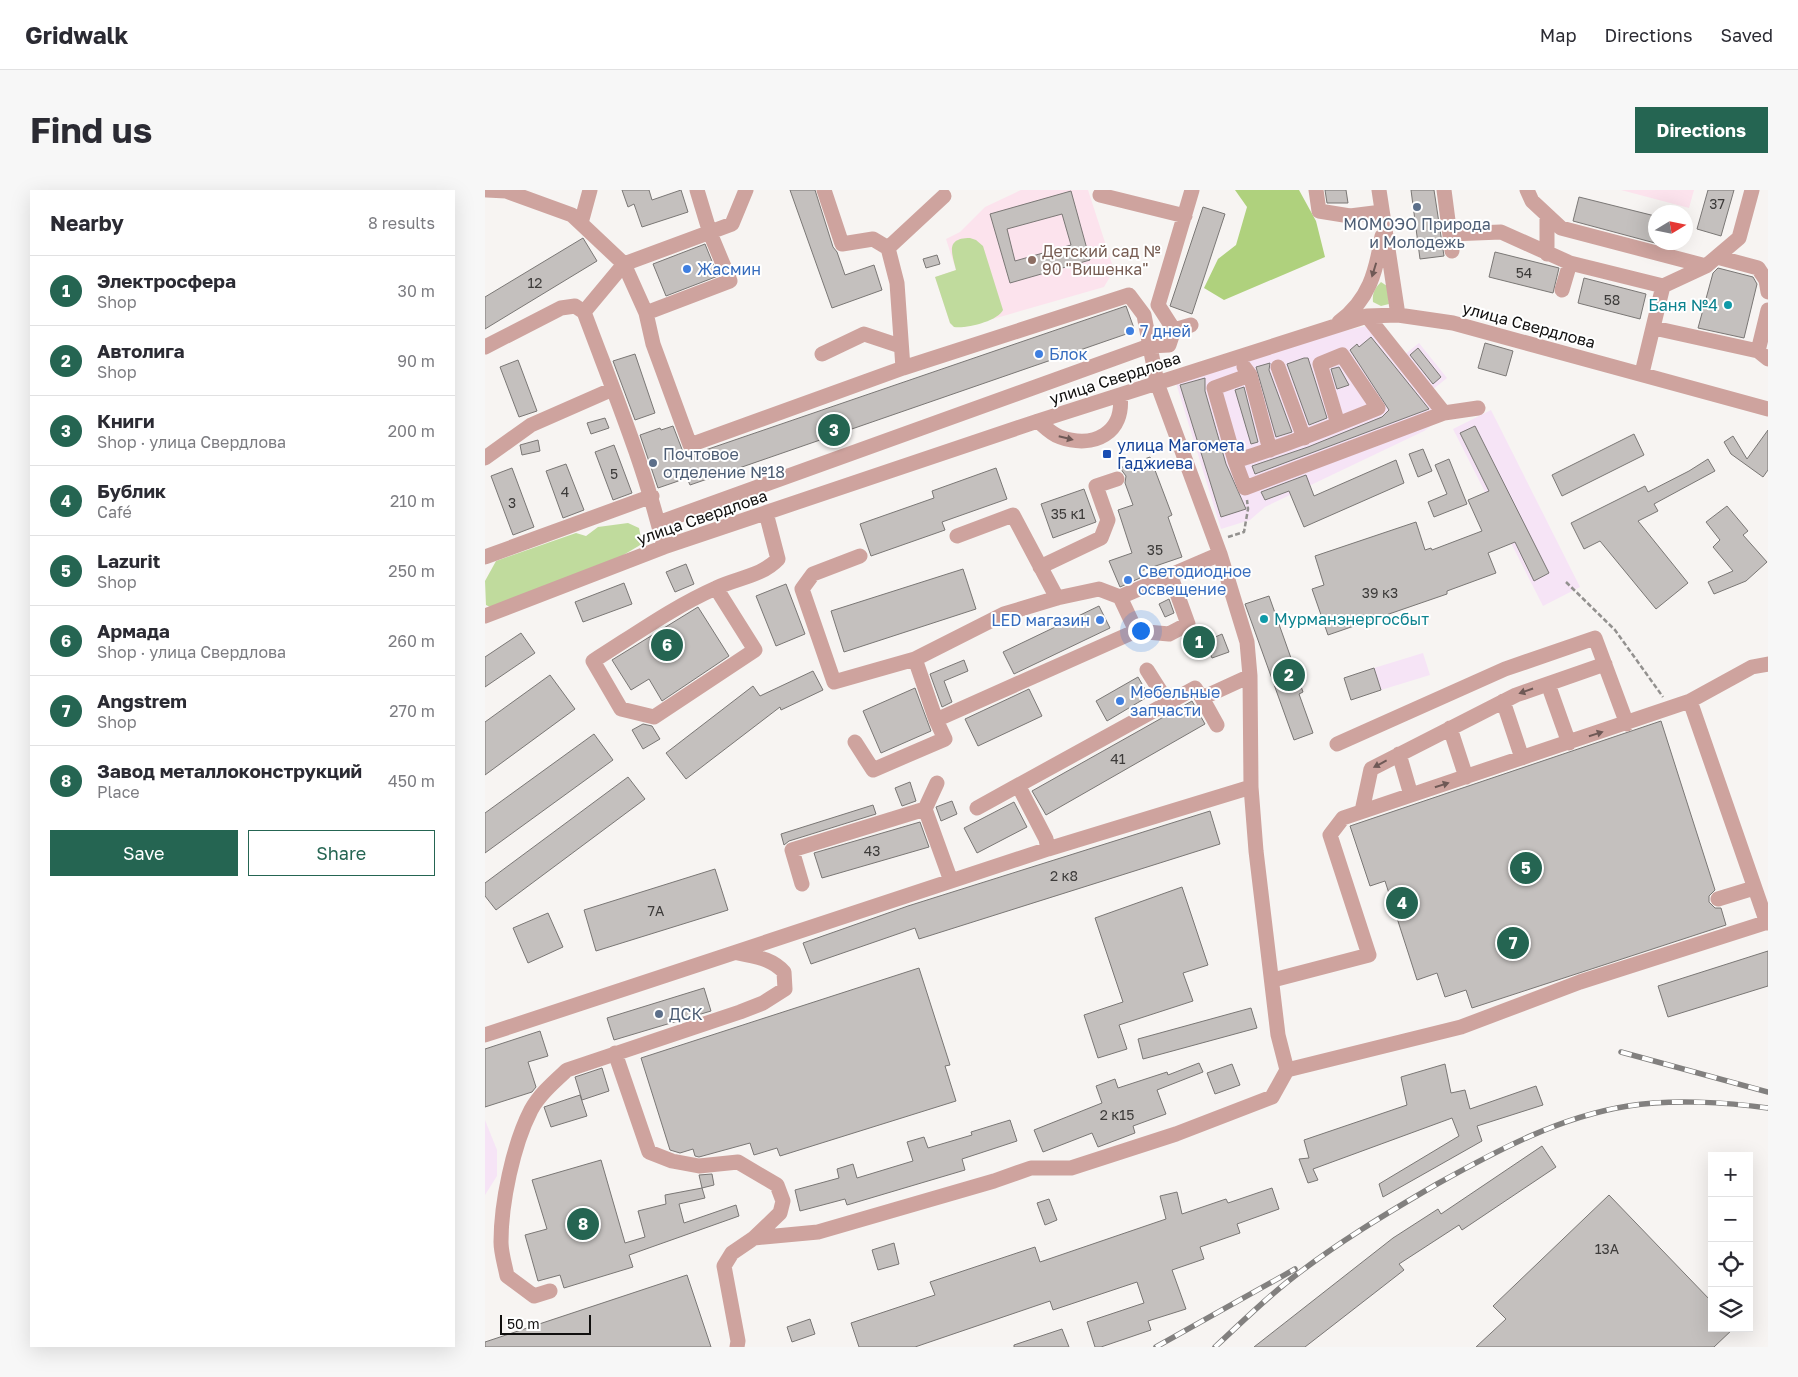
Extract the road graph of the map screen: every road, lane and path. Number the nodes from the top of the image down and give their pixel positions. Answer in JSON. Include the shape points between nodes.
{"nodes":[{"id":1,"x":487,"y":190,"type":"edge"},
{"id":2,"x":590,"y":190,"type":"edge"},
{"id":3,"x":697,"y":190,"type":"edge"},
{"id":4,"x":746,"y":190,"type":"edge"},
{"id":5,"x":823,"y":190,"type":"edge"},
{"id":6,"x":1192,"y":190,"type":"edge"},
{"id":7,"x":1316,"y":190,"type":"edge"},
{"id":8,"x":1379,"y":190,"type":"edge"},
{"id":9,"x":1444,"y":190,"type":"edge"},
{"id":10,"x":1527,"y":190,"type":"edge"},
{"id":11,"x":1752,"y":190,"type":"edge"},
{"id":12,"x":524,"y":194,"type":"edge"},
{"id":13,"x":1101,"y":195,"type":"dead end"},
{"id":14,"x":944,"y":196,"type":"dead end"},
{"id":15,"x":1185,"y":216,"type":"junction"},
{"id":16,"x":1383,"y":217,"type":"junction"},
{"id":17,"x":1547,"y":217,"type":"junction"},
{"id":18,"x":581,"y":223,"type":"junction"},
{"id":19,"x":710,"y":233,"type":"junction"},
{"id":20,"x":1450,"y":234,"type":"junction"},
{"id":21,"x":888,"y":248,"type":"junction"},
{"id":22,"x":1452,"y":251,"type":"dead end"},
{"id":23,"x":1547,"y":254,"type":"junction"},
{"id":24,"x":1711,"y":262,"type":"junction"},
{"id":25,"x":1570,"y":263,"type":"junction"},
{"id":26,"x":624,"y":264,"type":"junction"},
{"id":27,"x":1663,"y":286,"type":"junction"},
{"id":28,"x":1561,"y":290,"type":"dead end"},
{"id":29,"x":1768,"y":292,"type":"edge"},
{"id":30,"x":1768,"y":310,"type":"edge"},
{"id":31,"x":584,"y":312,"type":"junction"},
{"id":32,"x":646,"y":313,"type":"junction"},
{"id":33,"x":1398,"y":315,"type":"junction"},
{"id":34,"x":1367,"y":316,"type":"junction"},
{"id":35,"x":1335,"y":325,"type":"junction"},
{"id":36,"x":1191,"y":326,"type":"dead end"},
{"id":37,"x":1654,"y":328,"type":"junction"},
{"id":38,"x":1174,"y":330,"type":"junction"},
{"id":39,"x":900,"y":346,"type":"junction"},
{"id":40,"x":1149,"y":346,"type":"junction"},
{"id":41,"x":485,"y":347,"type":"edge"},
{"id":42,"x":822,"y":354,"type":"dead end"},
{"id":43,"x":1763,"y":355,"type":"edge"},
{"id":44,"x":1238,"y":357,"type":"junction"},
{"id":45,"x":1278,"y":367,"type":"dead end"},
{"id":46,"x":903,"y":368,"type":"junction"},
{"id":47,"x":1642,"y":373,"type":"junction"},
{"id":48,"x":1250,"y":375,"type":"junction"},
{"id":49,"x":1157,"y":383,"type":"junction"},
{"id":50,"x":613,"y":389,"type":"junction"},
{"id":51,"x":1120,"y":394,"type":"junction"},
{"id":52,"x":1478,"y":408,"type":"dead end"},
{"id":53,"x":1768,"y":409,"type":"edge"},
{"id":54,"x":1444,"y":413,"type":"junction"},
{"id":55,"x":1038,"y":421,"type":"junction"},
{"id":56,"x":1338,"y":424,"type":"junction"},
{"id":57,"x":1304,"y":438,"type":"junction"},
{"id":58,"x":1271,"y":450,"type":"junction"},
{"id":59,"x":485,"y":458,"type":"edge"},
{"id":60,"x":1235,"y":461,"type":"junction"},
{"id":61,"x":1117,"y":479,"type":"dead end"},
{"id":62,"x":1245,"y":488,"type":"junction"},
{"id":63,"x":652,"y":496,"type":"junction"},
{"id":64,"x":766,"y":514,"type":"junction"},
{"id":65,"x":659,"y":523,"type":"junction"},
{"id":66,"x":957,"y":536,"type":"dead end"},
{"id":67,"x":665,"y":547,"type":"junction"},
{"id":68,"x":1218,"y":548,"type":"junction"},
{"id":69,"x":860,"y":556,"type":"dead end"},
{"id":70,"x":485,"y":557,"type":"edge"},
{"id":71,"x":1040,"y":567,"type":"junction"},
{"id":72,"x":1170,"y":574,"type":"junction"},
{"id":73,"x":1566,"y":582,"type":"dead end"},
{"id":74,"x":716,"y":588,"type":"junction"},
{"id":75,"x":1120,"y":597,"type":"junction"},
{"id":76,"x":1057,"y":598,"type":"junction"},
{"id":77,"x":485,"y":616,"type":"edge"},
{"id":78,"x":1136,"y":631,"type":"junction"},
{"id":79,"x":915,"y":659,"type":"junction"},
{"id":80,"x":1605,"y":664,"type":"junction"},
{"id":81,"x":1768,"y":664,"type":"edge"},
{"id":82,"x":1147,"y":670,"type":"dead end"},
{"id":83,"x":1250,"y":676,"type":"junction"},
{"id":84,"x":1548,"y":684,"type":"junction"},
{"id":85,"x":1202,"y":698,"type":"junction"},
{"id":86,"x":1503,"y":701,"type":"junction"},
{"id":87,"x":1690,"y":701,"type":"junction"},
{"id":88,"x":1168,"y":703,"type":"junction"},
{"id":89,"x":1671,"y":708,"type":"junction"},
{"id":90,"x":936,"y":720,"type":"junction"},
{"id":91,"x":1627,"y":724,"type":"junction"},
{"id":92,"x":1217,"y":725,"type":"dead end"},
{"id":93,"x":1450,"y":728,"type":"junction"},
{"id":94,"x":855,"y":742,"type":"dead end"},
{"id":95,"x":1569,"y":743,"type":"junction"},
{"id":96,"x":1337,"y":744,"type":"dead end"},
{"id":97,"x":1399,"y":754,"type":"junction"},
{"id":98,"x":1523,"y":758,"type":"junction"},
{"id":99,"x":1467,"y":777,"type":"junction"},
{"id":100,"x":937,"y":783,"type":"dead end"},
{"id":101,"x":1019,"y":787,"type":"junction"},
{"id":102,"x":1251,"y":787,"type":"junction"},
{"id":103,"x":1411,"y":795,"type":"junction"},
{"id":104,"x":977,"y":808,"type":"dead end"},
{"id":105,"x":925,"y":809,"type":"junction"},
{"id":106,"x":1362,"y":811,"type":"junction"},
{"id":107,"x":1048,"y":848,"type":"junction"},
{"id":108,"x":951,"y":881,"type":"junction"},
{"id":109,"x":802,"y":884,"type":"dead end"},
{"id":110,"x":1754,"y":888,"type":"junction"},
{"id":111,"x":1718,"y":899,"type":"dead end"},
{"id":112,"x":1767,"y":922,"type":"edge"},
{"id":113,"x":737,"y":953,"type":"junction"},
{"id":114,"x":1273,"y":980,"type":"junction"},
{"id":115,"x":485,"y":1035,"type":"edge"},
{"id":116,"x":615,"y":1053,"type":"junction"},
{"id":117,"x":1287,"y":1070,"type":"junction"},
{"id":118,"x":754,"y":1238,"type":"junction"},
{"id":119,"x":550,"y":1291,"type":"dead end"},
{"id":120,"x":737,"y":1347,"type":"edge"}],
"edges":[{"from":1,"to":12,"type":"street"},
{"from":2,"to":18,"type":"street"},
{"from":3,"to":19,"type":"street"},
{"from":4,"to":19,"type":"street","via":[[732,224]]},
{"from":5,"to":21,"type":"street","via":[[842,244],[873,239]]},
{"from":6,"to":15,"type":"street"},
{"from":7,"to":16,"type":"street","via":[[1319,211]]},
{"from":8,"to":16,"type":"street"},
{"from":9,"to":20,"type":"street"},
{"from":10,"to":17,"type":"street","via":[[1532,201]]},
{"from":11,"to":24,"type":"street","via":[[1739,238]]},
{"from":12,"to":18,"type":"street","via":[[571,215]]},
{"from":13,"to":15,"type":"street"},
{"from":14,"to":21,"type":"street"},
{"from":15,"to":38,"type":"street","via":[[1158,305]]},
{"from":16,"to":33,"type":"street"},
{"from":16,"to":35,"type":"street","one_way":true,"via":[[1377,261],[1365,296]]},
{"from":17,"to":23,"type":"street"},
{"from":17,"to":24,"type":"street","via":[[1561,228]]},
{"from":18,"to":26,"type":"street"},
{"from":19,"to":26,"type":"street"},
{"from":19,"to":32,"type":"street","via":[[729,281]]},
{"from":20,"to":22,"type":"street"},
{"from":20,"to":23,"type":"street","via":[[1501,232]]},
{"from":21,"to":39,"type":"street","via":[[897,284]]},
{"from":23,"to":25,"type":"street"},
{"from":24,"to":27,"type":"street"},
{"from":24,"to":29,"type":"street","via":[[1758,268],[1766,280]]},
{"from":25,"to":27,"type":"street"},
{"from":25,"to":28,"type":"street"},
{"from":26,"to":31,"type":"street"},
{"from":26,"to":32,"type":"street"},
{"from":27,"to":37,"type":"street"},
{"from":30,"to":43,"type":"street"},
{"from":31,"to":41,"type":"street","via":[[575,306],[561,308]]},
{"from":31,"to":50,"type":"street"},
{"from":32,"to":46,"type":"street","via":[[653,344],[690,445]]},
{"from":33,"to":34,"type":"street","name":"улица Свердлова"},
{"from":33,"to":47,"type":"street","name":"улица Свердлова","via":[[1453,323]]},
{"from":34,"to":35,"type":"street","name":"улица Свердлова"},
{"from":34,"to":54,"type":"street"},
{"from":35,"to":44,"type":"street","name":"улица Свердлова"},
{"from":36,"to":38,"type":"street"},
{"from":37,"to":43,"type":"street"},
{"from":37,"to":47,"type":"street"},
{"from":38,"to":40,"type":"street","via":[[1169,345]]},
{"from":39,"to":42,"type":"street","via":[[863,334]]},
{"from":39,"to":46,"type":"street"},
{"from":40,"to":46,"type":"street","via":[[1143,315],[1129,295]]},
{"from":40,"to":49,"type":"street"},
{"from":40,"to":65,"type":"street"},
{"from":44,"to":48,"type":"street"},
{"from":44,"to":49,"type":"street","name":"улица Свердлова"},
{"from":45,"to":57,"type":"street"},
{"from":47,"to":53,"type":"street","name":"улица Свердлова"},
{"from":48,"to":58,"type":"street"},
{"from":48,"to":60,"type":"street","via":[[1214,388]]},
{"from":49,"to":51,"type":"street","name":"улица Свердлова"},
{"from":49,"to":68,"type":"street"},
{"from":50,"to":59,"type":"street","via":[[531,424]]},
{"from":50,"to":63,"type":"street"},
{"from":51,"to":55,"type":"street","name":"улица Свердлова"},
{"from":55,"to":51,"type":"street","one_way":true,"via":[[1058,436],[1080,441],[1099,438],[1111,431],[1120,419]]},
{"from":52,"to":54,"type":"street"},
{"from":54,"to":62,"type":"street"},
{"from":55,"to":64,"type":"street","name":"улица Свердлова"},
{"from":56,"to":56,"type":"street","via":[[1320,364],[1342,355],[1378,408]]},
{"from":56,"to":57,"type":"street"},
{"from":57,"to":58,"type":"street"},
{"from":58,"to":60,"type":"street"},
{"from":60,"to":62,"type":"street"},
{"from":61,"to":71,"type":"street","via":[[1096,486],[1108,520],[1101,538]]},
{"from":62,"to":68,"type":"path","via":[[1248,509],[1244,532]]},
{"from":63,"to":65,"type":"street"},
{"from":63,"to":70,"type":"street"},
{"from":64,"to":67,"type":"street","name":"улица Свердлова"},
{"from":64,"to":74,"type":"street","via":[[779,559],[769,569]]},
{"from":65,"to":67,"type":"street"},
{"from":66,"to":71,"type":"street","via":[[1013,515]]},
{"from":67,"to":77,"type":"street","name":"улица Свердлова"},
{"from":68,"to":72,"type":"street"},
{"from":68,"to":83,"type":"street","via":[[1247,642]]},
{"from":69,"to":79,"type":"street","via":[[813,574],[802,589],[834,682]]},
{"from":71,"to":76,"type":"street"},
{"from":72,"to":75,"type":"street"},
{"from":72,"to":78,"type":"street","via":[[1189,624],[1169,634]]},
{"from":73,"to":89,"type":"path","via":[[1615,630]]},
{"from":74,"to":74,"type":"street","via":[[755,650],[654,717],[621,709],[593,660]]},
{"from":75,"to":76,"type":"street","via":[[1099,589]]},
{"from":75,"to":78,"type":"street"},
{"from":76,"to":79,"type":"street","via":[[1004,614]]},
{"from":78,"to":90,"type":"street"},
{"from":79,"to":90,"type":"street"},
{"from":80,"to":84,"type":"street"},
{"from":80,"to":91,"type":"street"},
{"from":80,"to":96,"type":"street","via":[[1595,638],[1505,669]]},
{"from":81,"to":87,"type":"street","via":[[1752,667]]},
{"from":82,"to":88,"type":"street"},
{"from":83,"to":85,"type":"street"},
{"from":83,"to":102,"type":"street","via":[[1257,702]]},
{"from":84,"to":86,"type":"street","one_way":true},
{"from":84,"to":95,"type":"street"},
{"from":85,"to":88,"type":"street","via":[[1195,688]]},
{"from":85,"to":92,"type":"street"},
{"from":86,"to":93,"type":"street"},
{"from":86,"to":98,"type":"street"},
{"from":87,"to":89,"type":"street"},
{"from":87,"to":110,"type":"street"},
{"from":88,"to":101,"type":"street"},
{"from":89,"to":91,"type":"street"},
{"from":90,"to":94,"type":"street","via":[[945,739],[873,770]]},
{"from":95,"to":91,"type":"street","one_way":true},
{"from":93,"to":97,"type":"street"},
{"from":93,"to":99,"type":"street"},
{"from":95,"to":98,"type":"street"},
{"from":97,"to":103,"type":"street"},
{"from":97,"to":106,"type":"street","one_way":true,"via":[[1371,769]]},
{"from":98,"to":99,"type":"street"},
{"from":103,"to":99,"type":"street","one_way":true},
{"from":100,"to":105,"type":"street"},
{"from":101,"to":104,"type":"street"},
{"from":101,"to":107,"type":"street"},
{"from":102,"to":107,"type":"street"},
{"from":102,"to":114,"type":"street"},
{"from":103,"to":106,"type":"street"},
{"from":105,"to":108,"type":"street"},
{"from":105,"to":109,"type":"street","via":[[792,850]]},
{"from":106,"to":114,"type":"street","via":[[1343,818],[1330,835],[1369,954]]},
{"from":107,"to":108,"type":"street"},
{"from":108,"to":113,"type":"street"},
{"from":110,"to":111,"type":"street"},
{"from":110,"to":112,"type":"street"},
{"from":112,"to":117,"type":"street","via":[[1580,982],[1461,1027]]},
{"from":113,"to":115,"type":"street"},
{"from":113,"to":116,"type":"street","via":[[770,960],[778,965],[784,972],[785,989],[740,1012]]},
{"from":114,"to":117,"type":"street","via":[[1278,1035]]},
{"from":116,"to":118,"type":"street","via":[[649,1152],[699,1166],[738,1162],[777,1185],[783,1201],[780,1213]]},
{"from":116,"to":119,"type":"street","via":[[567,1070],[551,1084],[531,1110],[518,1146],[506,1194],[501,1243],[507,1276],[534,1296]]},
{"from":117,"to":118,"type":"street","via":[[1272,1097],[1176,1134],[1071,1168],[1031,1168],[818,1232]]},
{"from":118,"to":120,"type":"street","via":[[732,1253],[724,1266]]}]}
